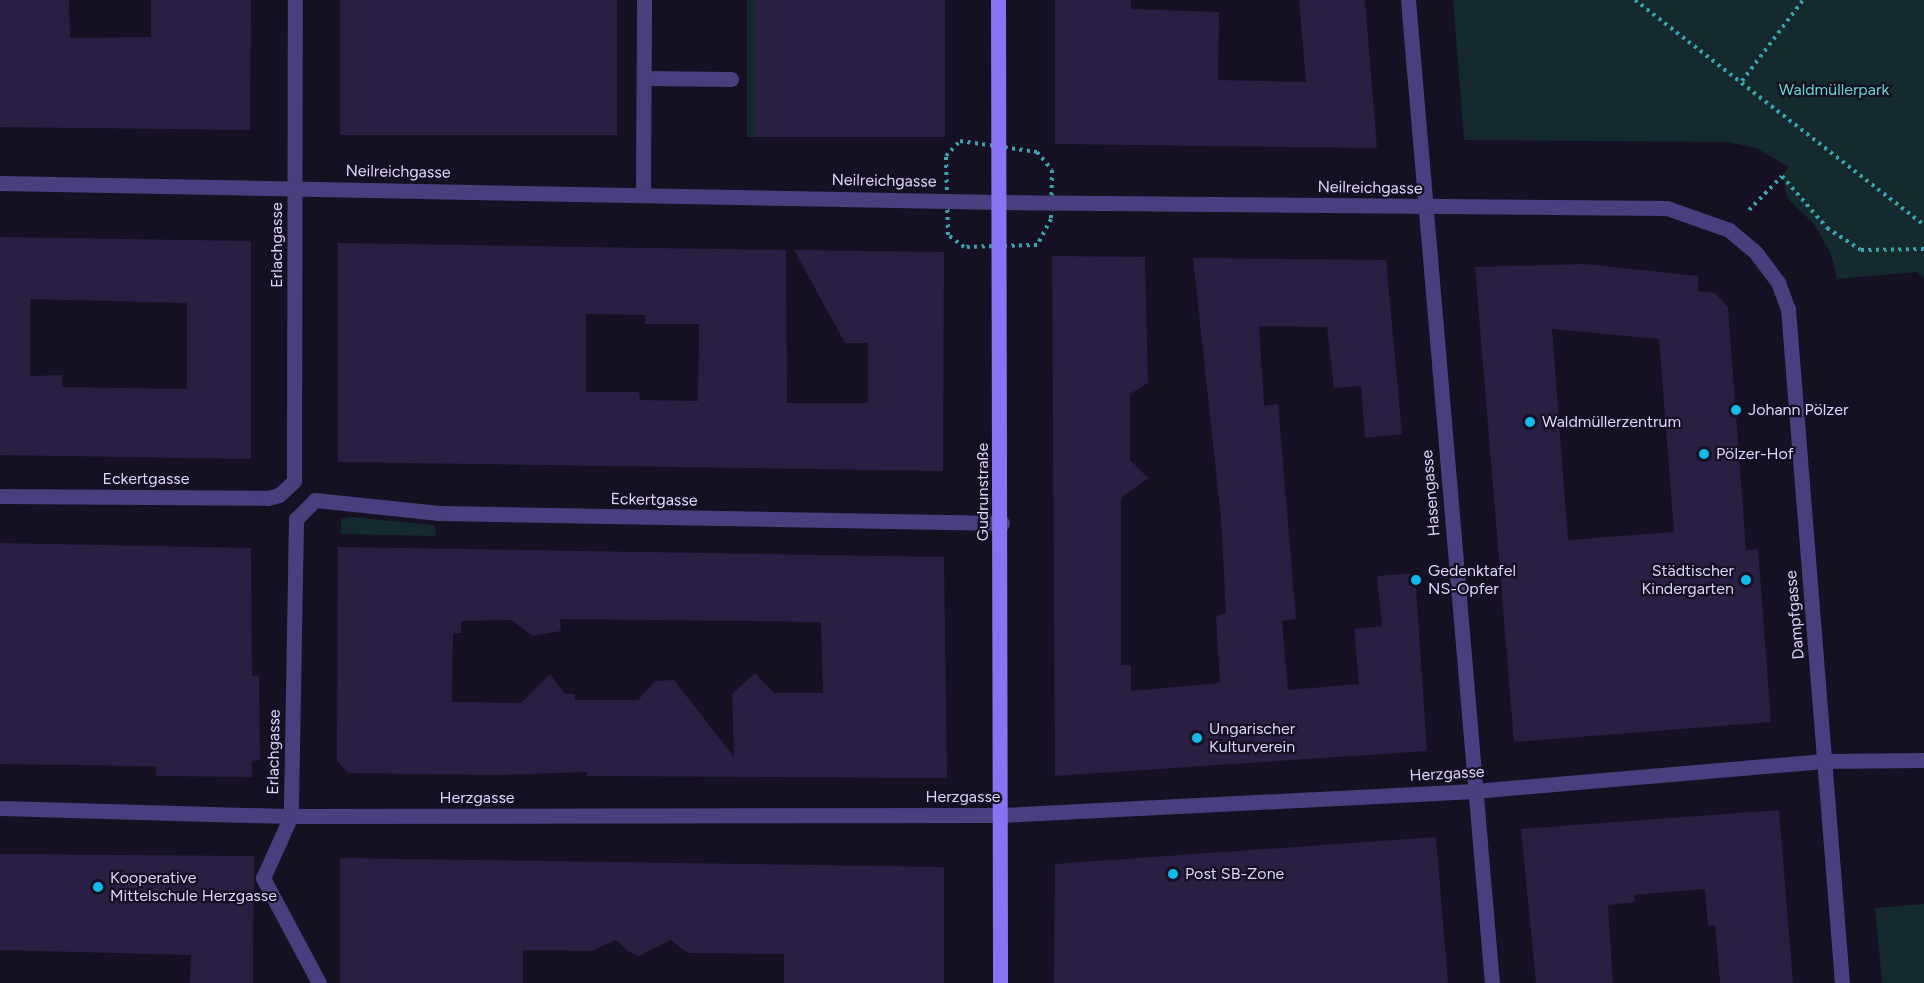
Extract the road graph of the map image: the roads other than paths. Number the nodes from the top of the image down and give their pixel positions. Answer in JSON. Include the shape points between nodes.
{"nodes":[{"id":1,"x":296,"y":0,"type":"edge"},
{"id":2,"x":644,"y":0,"type":"edge"},
{"id":3,"x":998,"y":0,"type":"edge"},
{"id":4,"x":1408,"y":0,"type":"edge"},
{"id":5,"x":644,"y":78,"type":"junction"},
{"id":6,"x":731,"y":79,"type":"dead end"},
{"id":7,"x":0,"y":183,"type":"edge"},
{"id":8,"x":295,"y":188,"type":"junction"},
{"id":9,"x":643,"y":195,"type":"junction"},
{"id":10,"x":999,"y":202,"type":"junction"},
{"id":11,"x":1425,"y":206,"type":"junction"},
{"id":12,"x":1756,"y":252,"type":"joint"},
{"id":13,"x":289,"y":488,"type":"joint"},
{"id":14,"x":0,"y":496,"type":"edge"},
{"id":15,"x":307,"y":504,"type":"joint"},
{"id":16,"x":1002,"y":523,"type":"junction"},
{"id":17,"x":1924,"y":760,"type":"edge"},
{"id":18,"x":1824,"y":761,"type":"junction"},
{"id":19,"x":1474,"y":791,"type":"junction"},
{"id":20,"x":0,"y":808,"type":"edge"},
{"id":21,"x":1002,"y":815,"type":"junction"},
{"id":22,"x":291,"y":816,"type":"junction"},
{"id":23,"x":319,"y":983,"type":"edge"},
{"id":24,"x":1000,"y":983,"type":"edge"},
{"id":25,"x":1492,"y":983,"type":"edge"},
{"id":26,"x":1842,"y":983,"type":"edge"}],
"edges":[{"from":1,"to":8,"type":"street","name":"Erlachgasse"},
{"from":2,"to":5,"type":"street"},
{"from":3,"to":10,"type":"main road","name":"Gudrunstraße"},
{"from":4,"to":11,"type":"street","name":"Hasengasse"},
{"from":5,"to":6,"type":"street"},
{"from":5,"to":9,"type":"street"},
{"from":7,"to":8,"type":"street","name":"Neilreichgasse"},
{"from":8,"to":9,"type":"street","name":"Neilreichgasse"},
{"from":8,"to":13,"type":"street","name":"Erlachgasse","via":[[297,470]]},
{"from":9,"to":10,"type":"street","name":"Neilreichgasse"},
{"from":10,"to":11,"type":"street","name":"Neilreichgasse"},
{"from":10,"to":16,"type":"main road","name":"Gudrunstraße"},
{"from":11,"to":12,"type":"street","name":"Neilreichgasse","via":[[1667,208],[1729,230]]},
{"from":11,"to":19,"type":"street","name":"Hasengasse"},
{"from":12,"to":18,"type":"street","name":"Dampfgasse","via":[[1778,282],[1788,309]]},
{"from":13,"to":14,"type":"street","name":"Eckertgasse","via":[[268,498]]},
{"from":15,"to":16,"type":"street","name":"Eckertgasse","via":[[326,499],[439,513]]},
{"from":15,"to":22,"type":"street","name":"Erlachgasse","via":[[295,525]]},
{"from":16,"to":21,"type":"main road","name":"Gudrunstraße"},
{"from":17,"to":18,"type":"street","name":"Herzgasse"},
{"from":18,"to":19,"type":"street","name":"Herzgasse"},
{"from":18,"to":26,"type":"street","name":"Dampfgasse"},
{"from":19,"to":21,"type":"street","name":"Herzgasse"},
{"from":19,"to":25,"type":"street","name":"Hasengasse"},
{"from":20,"to":22,"type":"street","name":"Herzgasse"},
{"from":21,"to":22,"type":"street","name":"Herzgasse"},
{"from":21,"to":24,"type":"main road","name":"Gudrunstraße"},
{"from":22,"to":23,"type":"street","name":"Erlachgasse","via":[[263,878]]}]}
